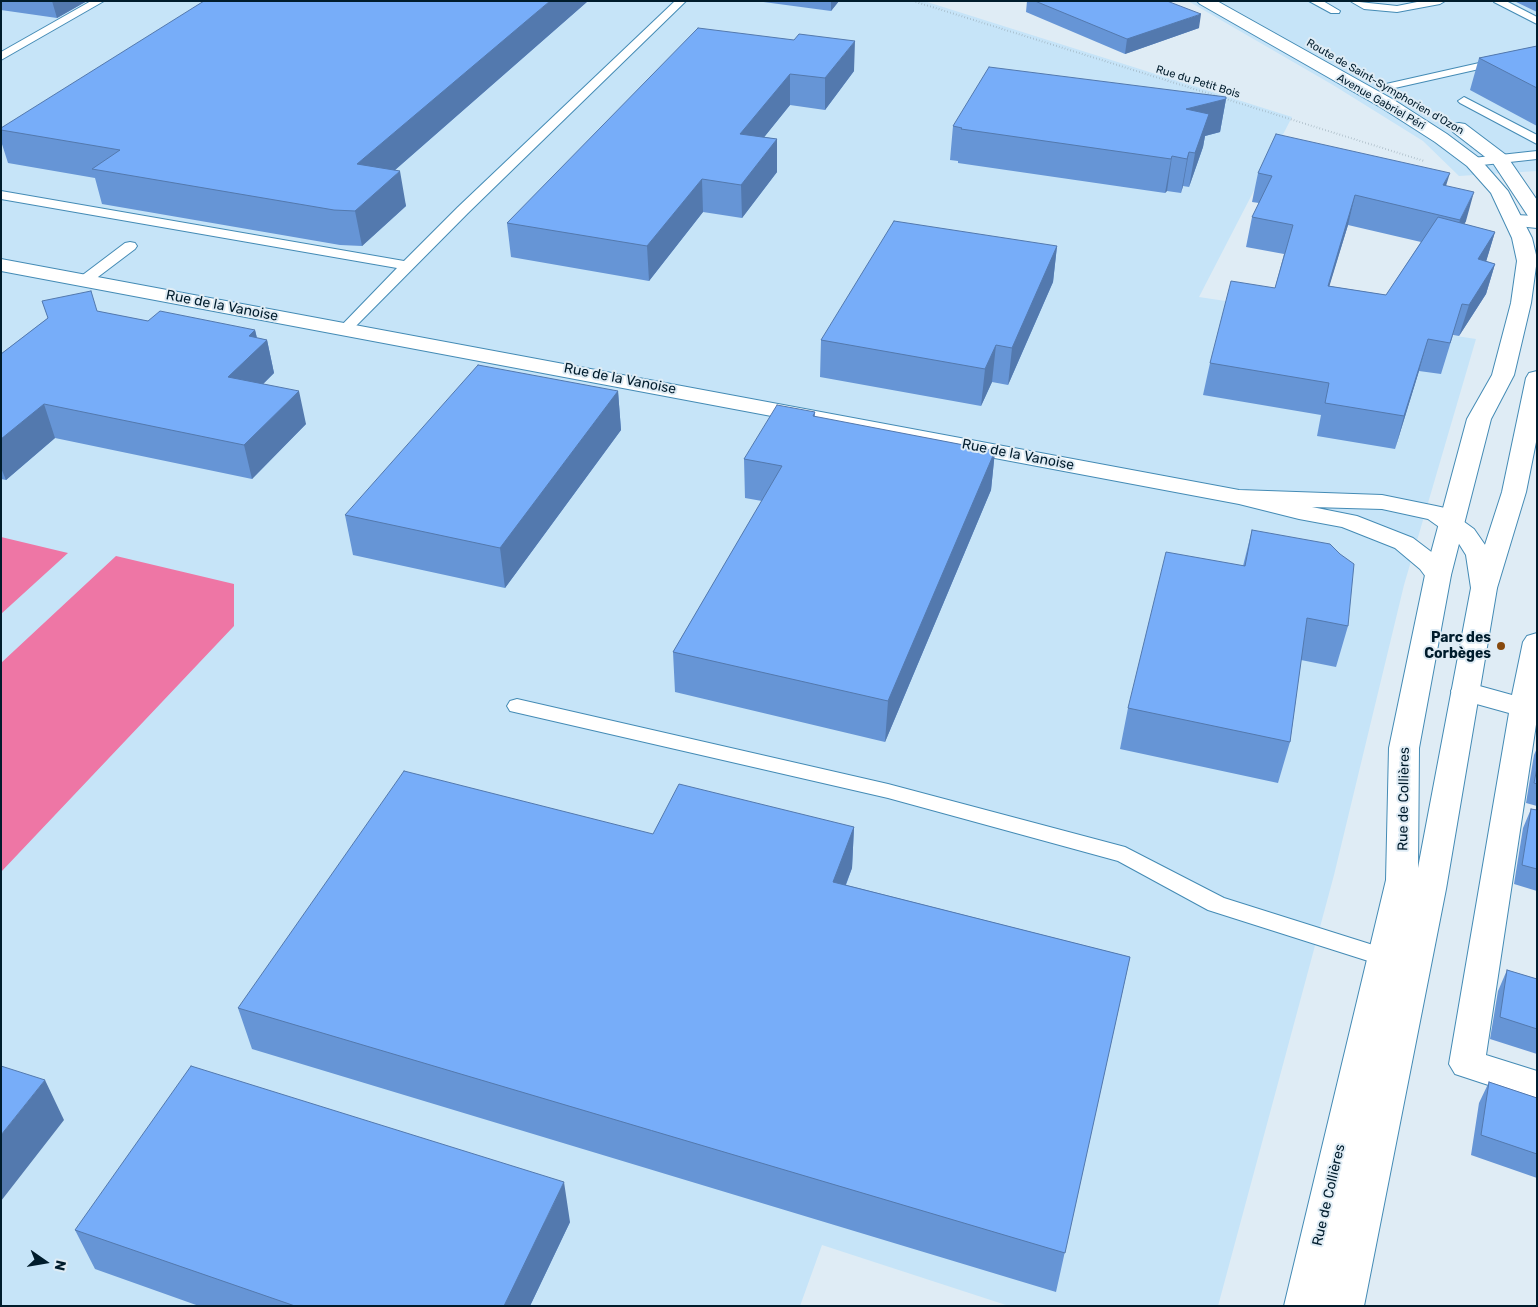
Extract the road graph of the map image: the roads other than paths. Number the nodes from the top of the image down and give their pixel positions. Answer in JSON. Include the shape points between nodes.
{"nodes":[{"id":1,"x":99,"y":1,"type":"edge"},
{"id":2,"x":681,"y":1,"type":"edge"},
{"id":3,"x":1205,"y":1,"type":"edge"},
{"id":4,"x":1234,"y":1,"type":"edge"},
{"id":5,"x":1314,"y":1,"type":"edge"},
{"id":6,"x":1356,"y":1,"type":"edge"},
{"id":7,"x":1440,"y":1,"type":"edge"},
{"id":8,"x":1499,"y":2,"type":"edge"},
{"id":9,"x":1335,"y":11,"type":"dead end"},
{"id":10,"x":1537,"y":21,"type":"edge"},
{"id":11,"x":1288,"y":31,"type":"junction"},
{"id":12,"x":1265,"y":36,"type":"junction"},
{"id":13,"x":1537,"y":53,"type":"edge"},
{"id":14,"x":1,"y":57,"type":"edge"},
{"id":15,"x":1386,"y":87,"type":"junction"},
{"id":16,"x":1464,"y":100,"type":"dead end"},
{"id":17,"x":1537,"y":140,"type":"edge"},
{"id":18,"x":1537,"y":155,"type":"edge"},
{"id":19,"x":1500,"y":159,"type":"junction"},
{"id":20,"x":1476,"y":165,"type":"junction"},
{"id":21,"x":1,"y":195,"type":"edge"},
{"id":22,"x":1530,"y":227,"type":"edge"},
{"id":23,"x":130,"y":246,"type":"dead end"},
{"id":24,"x":1,"y":265,"type":"edge"},
{"id":25,"x":407,"y":266,"type":"junction"},
{"id":26,"x":84,"y":280,"type":"junction"},
{"id":27,"x":345,"y":329,"type":"junction"},
{"id":28,"x":1535,"y":397,"type":"edge"},
{"id":29,"x":1238,"y":497,"type":"junction"},
{"id":30,"x":1452,"y":524,"type":"junction"},
{"id":31,"x":1438,"y":575,"type":"junction"},
{"id":32,"x":1484,"y":588,"type":"junction"},
{"id":33,"x":1537,"y":642,"type":"edge"},
{"id":34,"x":1465,"y":691,"type":"junction"},
{"id":35,"x":517,"y":706,"type":"dead end"},
{"id":36,"x":1524,"y":708,"type":"junction"},
{"id":37,"x":1522,"y":815,"type":"edge"},
{"id":38,"x":1384,"y":958,"type":"junction"},
{"id":39,"x":1537,"y":1086,"type":"edge"},
{"id":40,"x":1304,"y":1306,"type":"edge"},
{"id":41,"x":1344,"y":1306,"type":"edge"}],
"edges":[{"from":1,"to":14,"type":"lane"},
{"from":2,"to":25,"type":"lane"},
{"from":3,"to":12,"type":"main road","name":"Avenue Gabriel Péri"},
{"from":4,"to":11,"type":"main road","name":"Route de Saint-Symphorien d'Ozon"},
{"from":5,"to":9,"type":"lane"},
{"from":6,"to":7,"type":"lane","via":[[1364,6],[1397,9]]},
{"from":8,"to":10,"type":"lane"},
{"from":11,"to":12,"type":"main road"},
{"from":11,"to":15,"type":"main road","name":"Route de Saint-Symphorien d'Ozon"},
{"from":12,"to":20,"type":"main road","name":"Avenue Gabriel Péri","via":[[1388,104]]},
{"from":13,"to":15,"type":"lane"},
{"from":15,"to":19,"type":"main road","name":"Route de Saint-Symphorien d'Ozon","via":[[1459,128]]},
{"from":16,"to":17,"type":"lane"},
{"from":18,"to":19,"type":"lane"},
{"from":19,"to":20,"type":"lane"},
{"from":19,"to":22,"type":"main road","name":"Route de Saint-Symphorien d'Ozon"},
{"from":20,"to":22,"type":"main road","name":"Avenue Gabriel Péri"},
{"from":21,"to":25,"type":"lane"},
{"from":22,"to":30,"type":"main road","name":"Rue de Collières","via":[[1521,303],[1503,375],[1479,418]]},
{"from":23,"to":26,"type":"lane"},
{"from":24,"to":26,"type":"main road","name":"Rue de la Vanoise"},
{"from":25,"to":27,"type":"lane"},
{"from":26,"to":27,"type":"main road","name":"Rue de la Vanoise"},
{"from":27,"to":29,"type":"main road","name":"Rue de la Vanoise"},
{"from":28,"to":32,"type":"main road","via":[[1514,492]]},
{"from":29,"to":30,"type":"main road","name":"Rue de la Vanoise","via":[[1382,502],[1436,513]]},
{"from":29,"to":31,"type":"main road","name":"Rue de la Vanoise","via":[[1348,521],[1404,543],[1429,563]]},
{"from":30,"to":31,"type":"main road","name":"Rue de Collières"},
{"from":30,"to":32,"type":"main road","name":"Rue de la Vanoise","via":[[1465,534],[1479,555]]},
{"from":31,"to":38,"type":"main road","name":"Rue de Collières","via":[[1404,748],[1402,880]]},
{"from":32,"to":34,"type":"main road"},
{"from":33,"to":36,"type":"main road"},
{"from":34,"to":36,"type":"main road"},
{"from":34,"to":41,"type":"main road","via":[[1430,888]]},
{"from":35,"to":38,"type":"lane","via":[[888,791],[1124,855],[1216,904]]},
{"from":36,"to":37,"type":"main road"},
{"from":37,"to":39,"type":"main road","via":[[1467,1064]]},
{"from":38,"to":40,"type":"main road","name":"Rue de Collières"}]}
